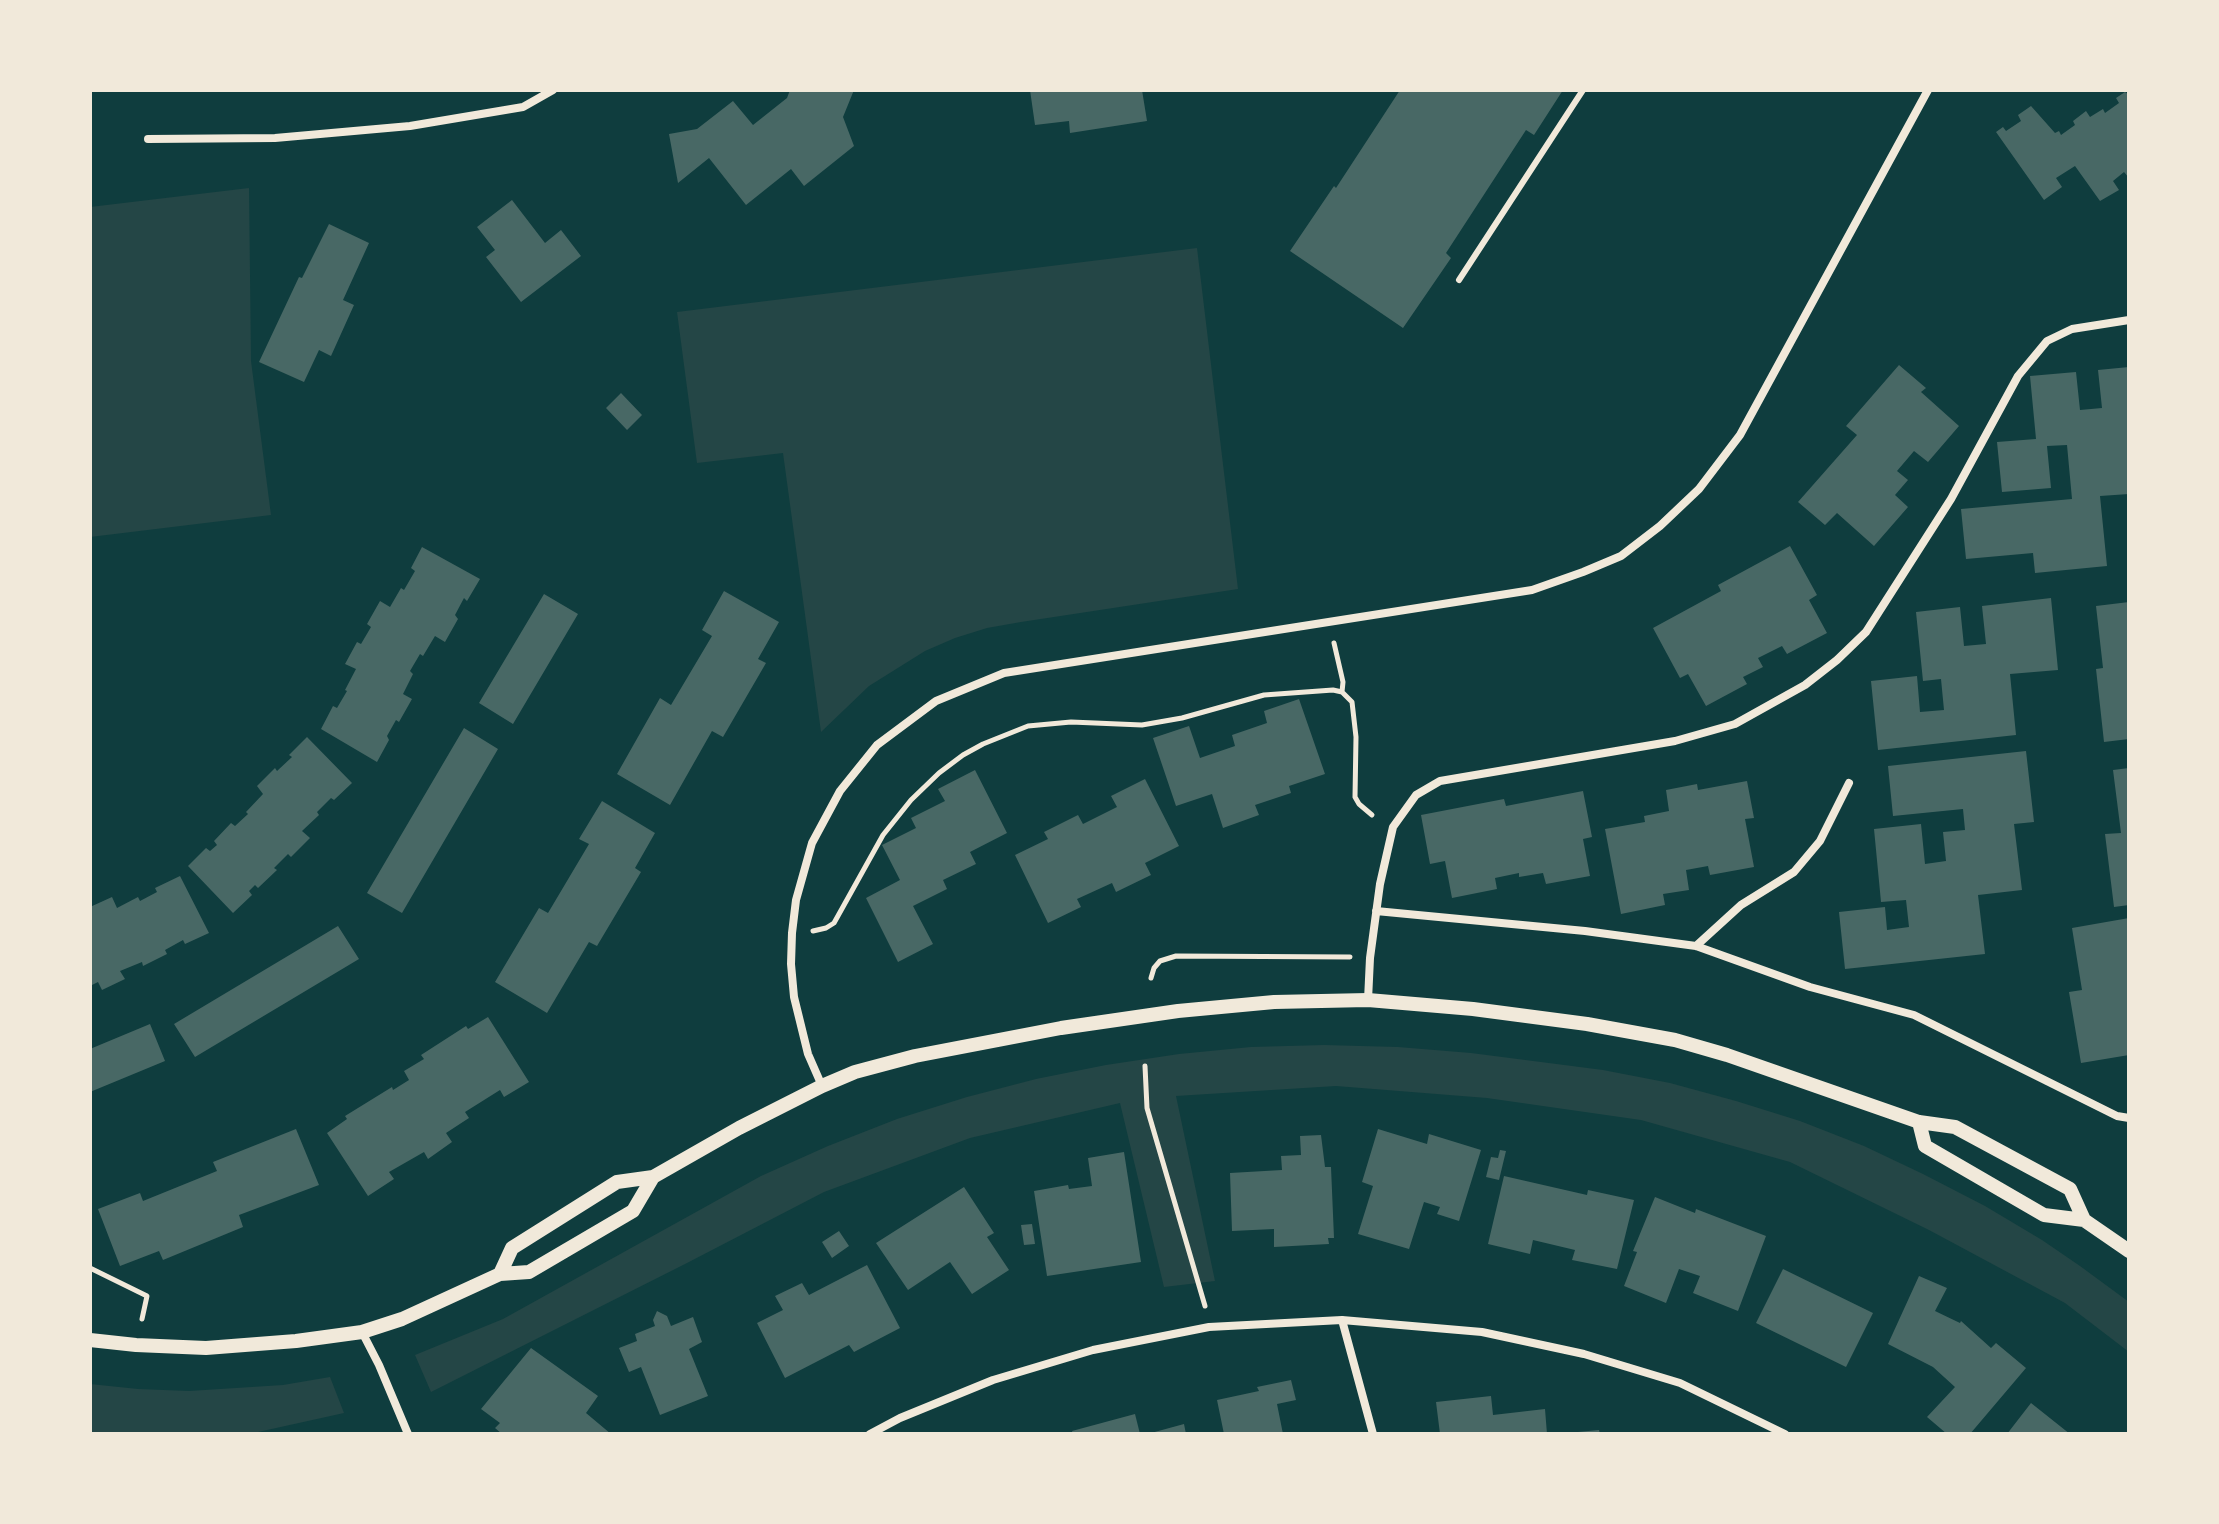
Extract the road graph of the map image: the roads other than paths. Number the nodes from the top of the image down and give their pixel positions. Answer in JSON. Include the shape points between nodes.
{"nodes":[{"id":1,"x":553,"y":90,"type":"edge"},
{"id":2,"x":1583,"y":90,"type":"edge"},
{"id":3,"x":1928,"y":90,"type":"edge"},
{"id":4,"x":148,"y":139,"type":"dead end"},
{"id":5,"x":1459,"y":280,"type":"dead end"},
{"id":6,"x":2129,"y":320,"type":"edge"},
{"id":7,"x":1849,"y":783,"type":"dead end"},
{"id":8,"x":1376,"y":911,"type":"junction"},
{"id":9,"x":1696,"y":946,"type":"junction"},
{"id":10,"x":1368,"y":1000,"type":"junction"},
{"id":11,"x":822,"y":1086,"type":"junction"},
{"id":12,"x":2129,"y":1118,"type":"edge"},
{"id":13,"x":1919,"y":1122,"type":"junction"},
{"id":14,"x":653,"y":1177,"type":"junction"},
{"id":15,"x":2084,"y":1220,"type":"junction"},
{"id":16,"x":2129,"y":1251,"type":"edge"},
{"id":17,"x":500,"y":1274,"type":"junction"},
{"id":18,"x":1342,"y":1320,"type":"junction"},
{"id":19,"x":362,"y":1332,"type":"junction"},
{"id":20,"x":90,"y":1340,"type":"edge"},
{"id":21,"x":408,"y":1434,"type":"edge"},
{"id":22,"x":870,"y":1434,"type":"edge"},
{"id":23,"x":1373,"y":1434,"type":"edge"},
{"id":24,"x":1785,"y":1434,"type":"edge"}],
"edges":[{"from":1,"to":4,"type":"street","via":[[523,107],[410,126],[275,138]]},
{"from":2,"to":5,"type":"lane"},
{"from":3,"to":11,"type":"street","via":[[1740,435],[1699,489],[1621,556],[1532,590],[1004,673],[936,701],[877,745],[840,791],[812,843],[796,900],[794,997]]},
{"from":6,"to":8,"type":"street","via":[[2072,329],[2047,341],[2018,376],[1951,499],[1866,632],[1837,660],[1805,685],[1735,724],[1675,741],[1440,781],[1416,795],[1393,827]]},
{"from":7,"to":9,"type":"street","via":[[1820,841],[1794,872],[1741,905]]},
{"from":8,"to":9,"type":"street"},
{"from":8,"to":10,"type":"street"},
{"from":9,"to":12,"type":"street","via":[[1810,987],[1914,1015]]},
{"from":10,"to":11,"type":"street","via":[[1219,1007],[1061,1028],[915,1056]]},
{"from":10,"to":13,"type":"street","via":[[1587,1024],[1675,1040]]},
{"from":11,"to":14,"type":"street"},
{"from":13,"to":15,"type":"street","via":[[1955,1127],[2070,1189]]},
{"from":13,"to":15,"type":"street","via":[[1925,1146],[2044,1215]]},
{"from":14,"to":17,"type":"street","via":[[617,1182],[548,1224],[512,1248]]},
{"from":14,"to":17,"type":"street","via":[[633,1211],[529,1272]]},
{"from":15,"to":16,"type":"street"},
{"from":17,"to":19,"type":"street"},
{"from":18,"to":22,"type":"street","via":[[1209,1327],[1093,1350],[993,1380]]},
{"from":18,"to":23,"type":"street"},
{"from":18,"to":24,"type":"street","via":[[1482,1332],[1584,1354],[1680,1383]]},
{"from":19,"to":20,"type":"street","via":[[206,1348]]},
{"from":19,"to":21,"type":"street"}]}
